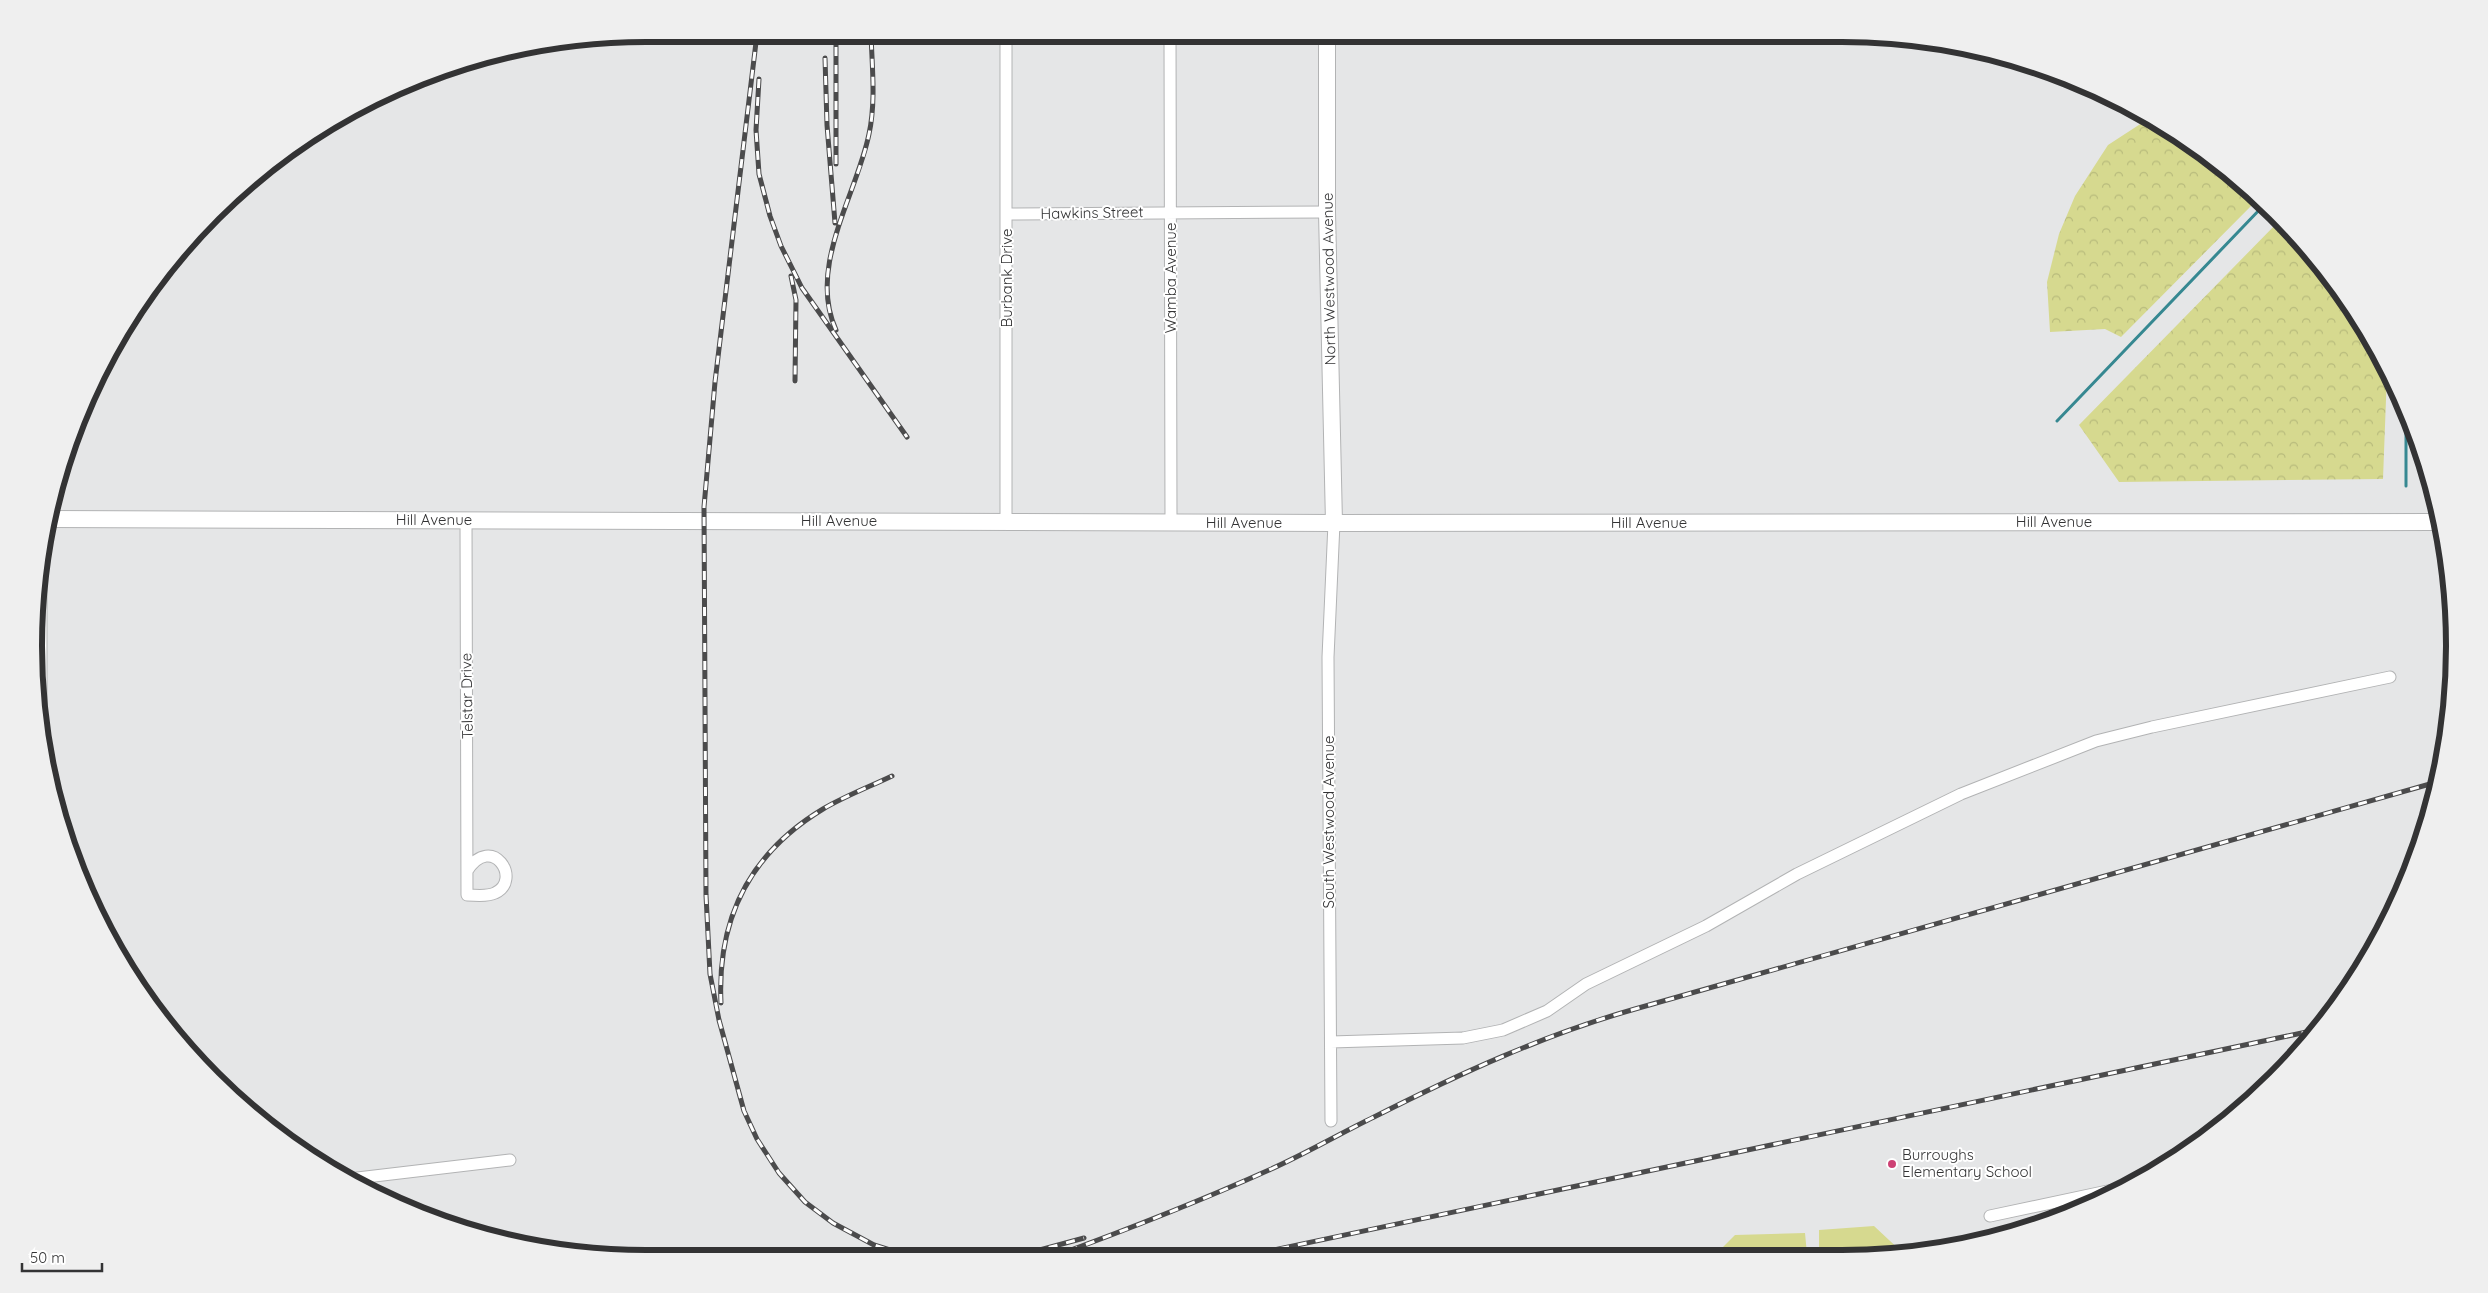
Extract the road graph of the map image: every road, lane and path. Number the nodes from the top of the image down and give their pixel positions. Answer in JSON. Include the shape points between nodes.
{"nodes":[{"id":1,"x":1006,"y":42,"type":"edge"},
{"id":2,"x":1170,"y":42,"type":"edge"},
{"id":3,"x":1327,"y":42,"type":"edge"},
{"id":4,"x":1171,"y":212,"type":"junction"},
{"id":5,"x":1327,"y":212,"type":"junction"},
{"id":6,"x":1007,"y":214,"type":"junction"},
{"id":7,"x":56,"y":519,"type":"edge"},
{"id":8,"x":466,"y":520,"type":"junction"},
{"id":9,"x":1006,"y":522,"type":"junction"},
{"id":10,"x":1171,"y":522,"type":"junction"},
{"id":11,"x":2432,"y":522,"type":"edge"},
{"id":12,"x":1334,"y":523,"type":"junction"},
{"id":13,"x":2390,"y":677,"type":"dead end"},
{"id":14,"x":467,"y":871,"type":"dead end"},
{"id":15,"x":1331,"y":1042,"type":"junction"},
{"id":16,"x":1331,"y":1121,"type":"dead end"},
{"id":17,"x":510,"y":1160,"type":"dead end"},
{"id":18,"x":359,"y":1178,"type":"edge"},
{"id":19,"x":2099,"y":1193,"type":"edge"},
{"id":20,"x":1990,"y":1216,"type":"dead end"}],
"edges":[{"from":1,"to":6,"type":"street","name":"Burbank Drive"},
{"from":2,"to":4,"type":"street","name":"Wamba Avenue"},
{"from":3,"to":5,"type":"main road","name":"North Westwood Avenue"},
{"from":4,"to":5,"type":"street","name":"Hawkins Street"},
{"from":4,"to":6,"type":"street","name":"Hawkins Street"},
{"from":4,"to":10,"type":"street","name":"Wamba Avenue"},
{"from":5,"to":12,"type":"main road","name":"North Westwood Avenue"},
{"from":6,"to":9,"type":"street","name":"Burbank Drive"},
{"from":7,"to":8,"type":"main road","name":"Hill Avenue"},
{"from":8,"to":9,"type":"main road","name":"Hill Avenue"},
{"from":8,"to":14,"type":"street","name":"Telstar Drive"},
{"from":9,"to":10,"type":"main road","name":"Hill Avenue"},
{"from":10,"to":12,"type":"main road","name":"Hill Avenue"},
{"from":11,"to":12,"type":"main road","name":"Hill Avenue"},
{"from":12,"to":15,"type":"street","name":"South Westwood Avenue","via":[[1328,657]]},
{"from":13,"to":15,"type":"street","via":[[2096,741],[1961,794],[1797,874],[1706,926],[1586,984],[1547,1011],[1503,1030],[1462,1038]]},
{"from":15,"to":16,"type":"street","name":"South Westwood Avenue"},
{"from":17,"to":18,"type":"street"},
{"from":19,"to":20,"type":"street"}]}
